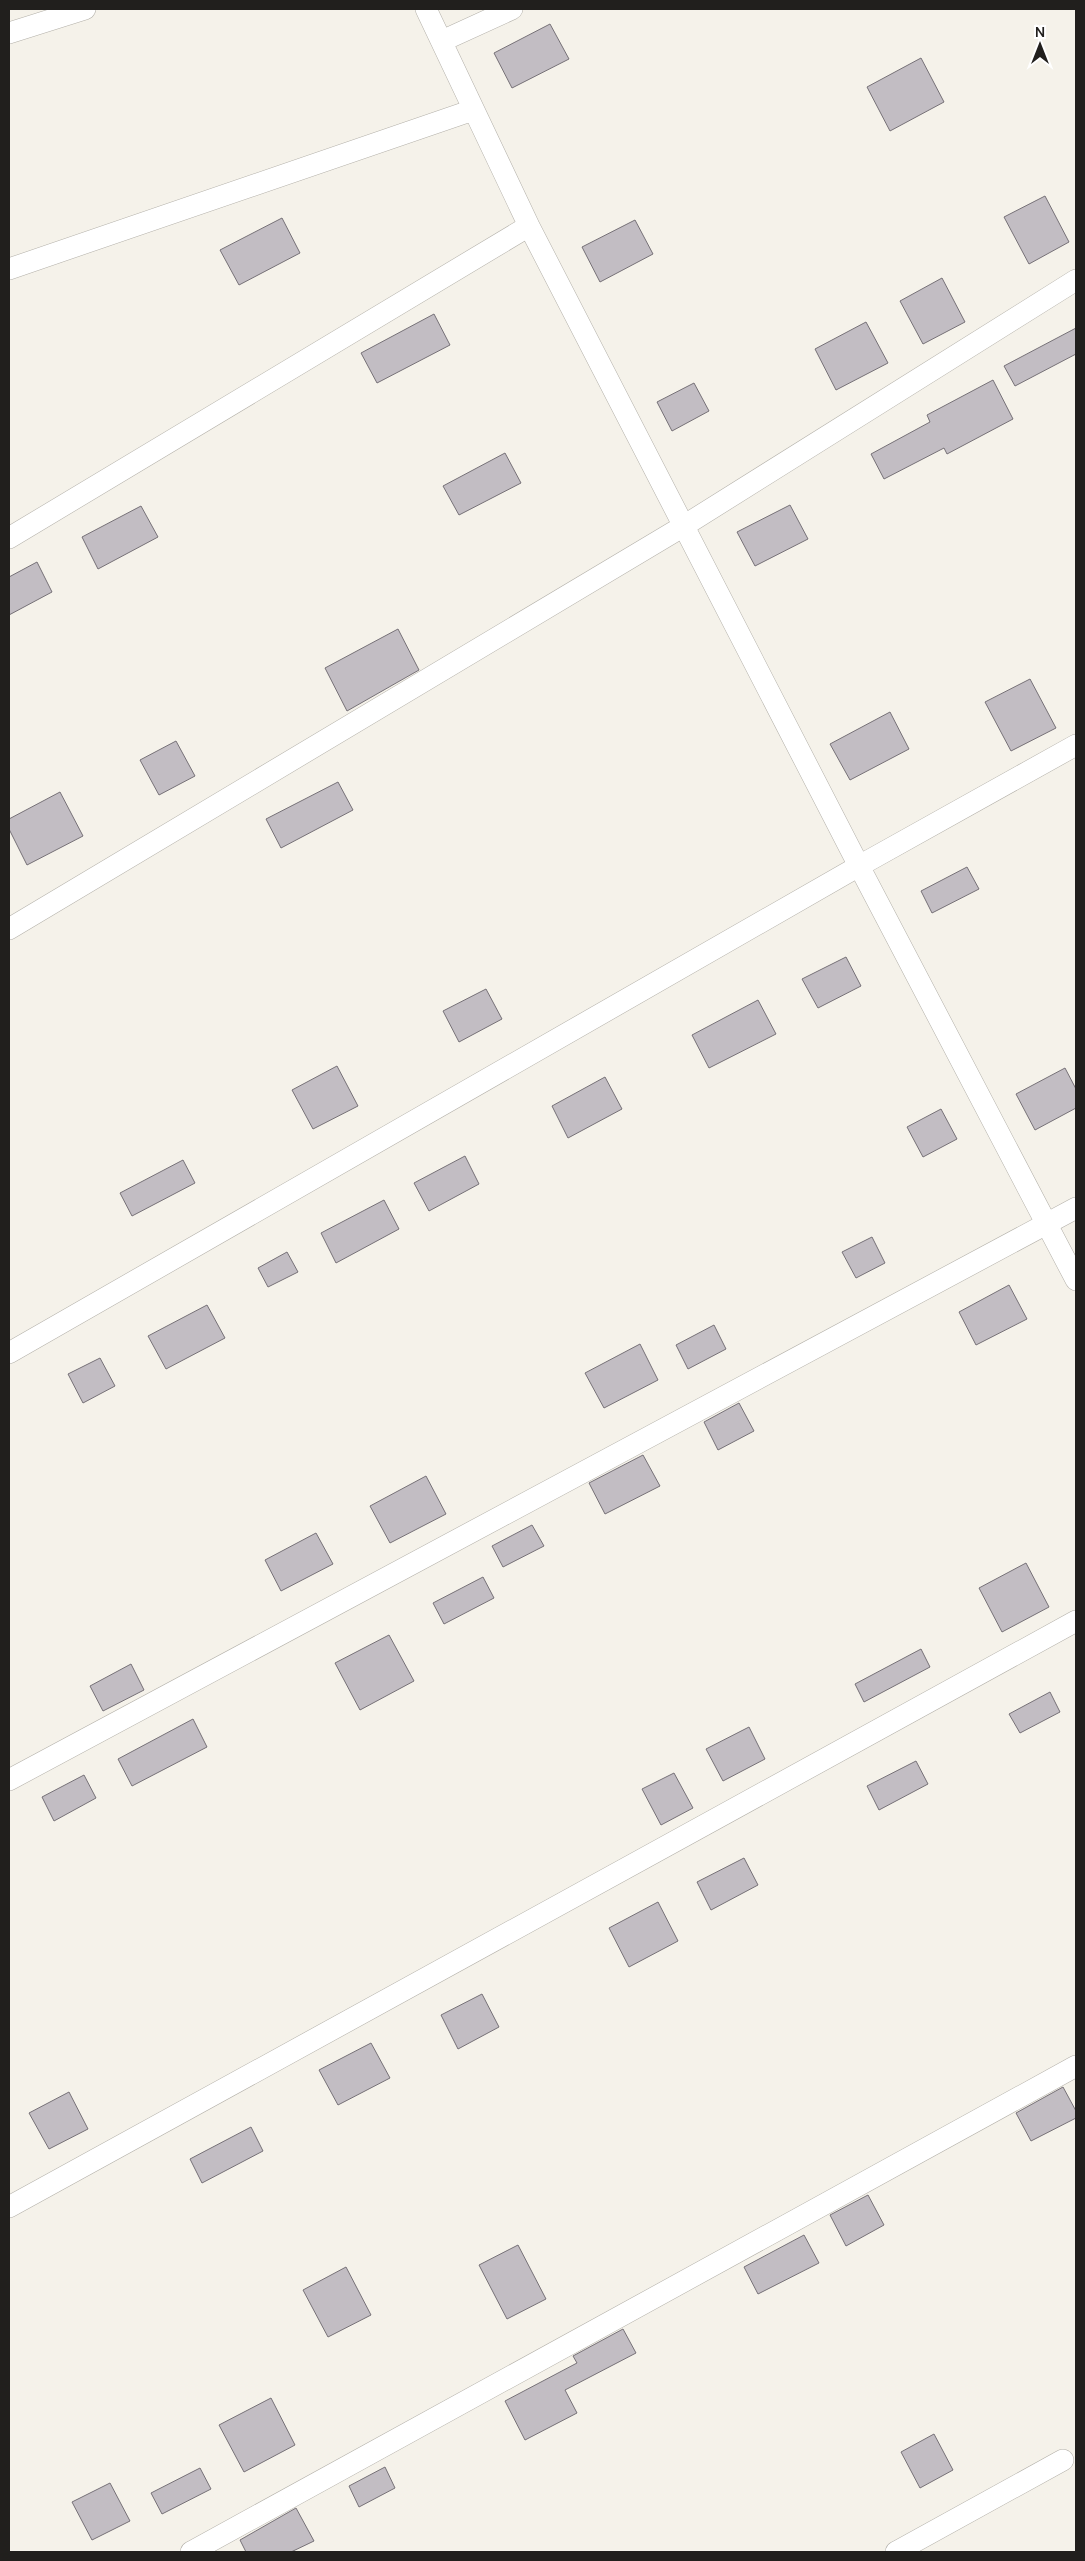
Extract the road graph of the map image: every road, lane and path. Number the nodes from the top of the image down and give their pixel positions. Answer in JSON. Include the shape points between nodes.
{"nodes":[{"id":1,"x":85,"y":9,"type":"edge"},
{"id":2,"x":426,"y":9,"type":"edge"},
{"id":3,"x":512,"y":9,"type":"edge"},
{"id":4,"x":9,"y":33,"type":"edge"},
{"id":5,"x":442,"y":41,"type":"junction"},
{"id":6,"x":473,"y":110,"type":"junction"},
{"id":7,"x":529,"y":226,"type":"junction"},
{"id":8,"x":9,"y":269,"type":"edge"},
{"id":9,"x":1076,"y":280,"type":"edge"},
{"id":10,"x":682,"y":527,"type":"junction"},
{"id":11,"x":9,"y":538,"type":"edge"},
{"id":12,"x":1076,"y":745,"type":"edge"},
{"id":13,"x":859,"y":866,"type":"junction"},
{"id":14,"x":9,"y":929,"type":"edge"},
{"id":15,"x":1076,"y":1208,"type":"edge"},
{"id":16,"x":1046,"y":1224,"type":"junction"},
{"id":17,"x":1076,"y":1280,"type":"edge"},
{"id":18,"x":9,"y":1354,"type":"edge"},
{"id":19,"x":1076,"y":1621,"type":"edge"},
{"id":20,"x":9,"y":1780,"type":"edge"},
{"id":21,"x":1076,"y":2066,"type":"edge"},
{"id":22,"x":9,"y":2208,"type":"edge"},
{"id":23,"x":1063,"y":2460,"type":"dead end"},
{"id":24,"x":191,"y":2552,"type":"edge"},
{"id":25,"x":896,"y":2552,"type":"edge"}],
"edges":[{"from":1,"to":4,"type":"street"},
{"from":2,"to":5,"type":"street"},
{"from":3,"to":5,"type":"street"},
{"from":5,"to":6,"type":"street"},
{"from":6,"to":7,"type":"street"},
{"from":6,"to":8,"type":"street"},
{"from":7,"to":10,"type":"street"},
{"from":7,"to":11,"type":"street"},
{"from":9,"to":10,"type":"street"},
{"from":10,"to":13,"type":"street"},
{"from":10,"to":14,"type":"street"},
{"from":12,"to":13,"type":"street"},
{"from":13,"to":16,"type":"street"},
{"from":13,"to":18,"type":"street"},
{"from":15,"to":16,"type":"street"},
{"from":16,"to":17,"type":"street"},
{"from":16,"to":20,"type":"street"},
{"from":19,"to":22,"type":"street"},
{"from":21,"to":24,"type":"street"},
{"from":23,"to":25,"type":"street"}]}
